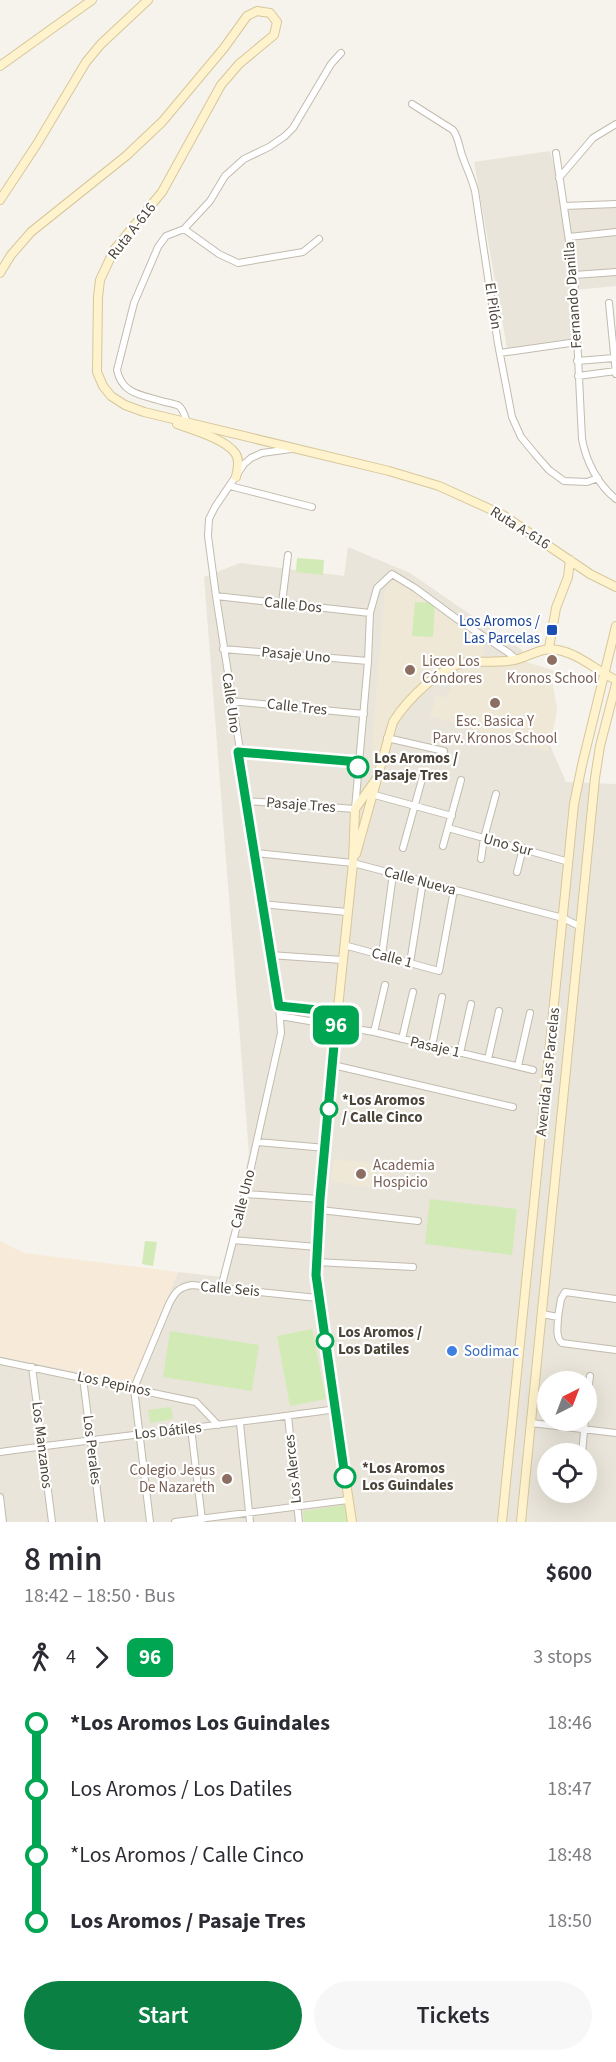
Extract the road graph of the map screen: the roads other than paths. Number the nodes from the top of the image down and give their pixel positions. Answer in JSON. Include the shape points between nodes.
{"nodes":[{"id":1,"x":92,"y":0,"type":"edge"},
{"id":2,"x":148,"y":0,"type":"edge"},
{"id":3,"x":341,"y":53,"type":"dead end"},
{"id":4,"x":0,"y":66,"type":"edge"},
{"id":5,"x":412,"y":104,"type":"dead end"},
{"id":6,"x":616,"y":124,"type":"edge"},
{"id":7,"x":556,"y":153,"type":"dead end"},
{"id":8,"x":559,"y":178,"type":"junction"},
{"id":9,"x":0,"y":200,"type":"edge"},
{"id":10,"x":616,"y":204,"type":"edge"},
{"id":11,"x":564,"y":207,"type":"junction"},
{"id":12,"x":184,"y":229,"type":"junction"},
{"id":13,"x":616,"y":232,"type":"edge"},
{"id":14,"x":569,"y":237,"type":"junction"},
{"id":15,"x":319,"y":239,"type":"dead end"},
{"id":16,"x":616,"y":272,"type":"edge"},
{"id":17,"x":0,"y":273,"type":"edge"},
{"id":18,"x":574,"y":275,"type":"junction"},
{"id":19,"x":609,"y":303,"type":"dead end"},
{"id":20,"x":577,"y":342,"type":"junction"},
{"id":21,"x":500,"y":353,"type":"junction"},
{"id":22,"x":615,"y":357,"type":"edge"},
{"id":23,"x":577,"y":361,"type":"junction"},
{"id":24,"x":616,"y":373,"type":"edge"},
{"id":25,"x":578,"y":376,"type":"junction"},
{"id":26,"x":187,"y":425,"type":"junction"},
{"id":27,"x":297,"y":448,"type":"junction"},
{"id":28,"x":237,"y":477,"type":"junction"},
{"id":29,"x":598,"y":478,"type":"junction"},
{"id":30,"x":230,"y":486,"type":"junction"},
{"id":31,"x":616,"y":499,"type":"edge"},
{"id":32,"x":312,"y":507,"type":"dead end"},
{"id":33,"x":288,"y":555,"type":"dead end"},
{"id":34,"x":570,"y":560,"type":"junction"},
{"id":35,"x":616,"y":587,"type":"edge"},
{"id":36,"x":216,"y":597,"type":"junction"},
{"id":37,"x":282,"y":603,"type":"junction"},
{"id":38,"x":370,"y":613,"type":"junction"},
{"id":39,"x":616,"y":626,"type":"edge"},
{"id":40,"x":549,"y":648,"type":"junction"},
{"id":41,"x":223,"y":649,"type":"junction"},
{"id":42,"x":517,"y":660,"type":"junction"},
{"id":43,"x":368,"y":661,"type":"junction"},
{"id":44,"x":605,"y":675,"type":"junction"},
{"id":45,"x":616,"y":682,"type":"edge"},
{"id":46,"x":231,"y":701,"type":"junction"},
{"id":47,"x":364,"y":714,"type":"junction"},
{"id":48,"x":387,"y":738,"type":"junction"},
{"id":49,"x":444,"y":751,"type":"dead end"},
{"id":50,"x":238,"y":752,"type":"junction"},
{"id":51,"x":359,"y":762,"type":"junction"},
{"id":52,"x":424,"y":772,"type":"dead end"},
{"id":53,"x":461,"y":780,"type":"dead end"},
{"id":54,"x":369,"y":793,"type":"junction"},
{"id":55,"x":496,"y":794,"type":"dead end"},
{"id":56,"x":247,"y":801,"type":"junction"},
{"id":57,"x":416,"y":806,"type":"junction"},
{"id":58,"x":355,"y":809,"type":"junction"},
{"id":59,"x":452,"y":816,"type":"junction"},
{"id":60,"x":448,"y":828,"type":"junction"},
{"id":61,"x":484,"y":838,"type":"junction"},
{"id":62,"x":443,"y":846,"type":"dead end"},
{"id":63,"x":403,"y":848,"type":"dead end"},
{"id":64,"x":523,"y":848,"type":"junction"},
{"id":65,"x":256,"y":853,"type":"junction"},
{"id":66,"x":481,"y":859,"type":"dead end"},
{"id":67,"x":569,"y":862,"type":"junction"},
{"id":68,"x":353,"y":863,"type":"junction"},
{"id":69,"x":517,"y":872,"type":"dead end"},
{"id":70,"x":393,"y":874,"type":"junction"},
{"id":71,"x":423,"y":881,"type":"junction"},
{"id":72,"x":454,"y":890,"type":"junction"},
{"id":73,"x":261,"y":904,"type":"junction"},
{"id":74,"x":347,"y":912,"type":"junction"},
{"id":75,"x":563,"y":918,"type":"junction"},
{"id":76,"x":581,"y":927,"type":"junction"},
{"id":77,"x":344,"y":945,"type":"junction"},
{"id":78,"x":270,"y":955,"type":"junction"},
{"id":79,"x":382,"y":955,"type":"junction"},
{"id":80,"x":342,"y":960,"type":"junction"},
{"id":81,"x":410,"y":963,"type":"junction"},
{"id":82,"x":385,"y":985,"type":"dead end"},
{"id":83,"x":413,"y":992,"type":"dead end"},
{"id":84,"x":442,"y":997,"type":"dead end"},
{"id":85,"x":471,"y":1004,"type":"dead end"},
{"id":86,"x":279,"y":1006,"type":"junction"},
{"id":87,"x":499,"y":1011,"type":"dead end"},
{"id":88,"x":337,"y":1012,"type":"junction"},
{"id":89,"x":530,"y":1013,"type":"dead end"},
{"id":90,"x":280,"y":1017,"type":"junction"},
{"id":91,"x":336,"y":1024,"type":"junction"},
{"id":92,"x":374,"y":1032,"type":"junction"},
{"id":93,"x":402,"y":1039,"type":"junction"},
{"id":94,"x":432,"y":1046,"type":"junction"},
{"id":95,"x":460,"y":1053,"type":"junction"},
{"id":96,"x":488,"y":1059,"type":"junction"},
{"id":97,"x":333,"y":1065,"type":"junction"},
{"id":98,"x":518,"y":1066,"type":"junction"},
{"id":99,"x":533,"y":1070,"type":"dead end"},
{"id":100,"x":513,"y":1107,"type":"dead end"},
{"id":101,"x":257,"y":1142,"type":"junction"},
{"id":102,"x":326,"y":1148,"type":"junction"},
{"id":103,"x":245,"y":1194,"type":"junction"},
{"id":104,"x":320,"y":1199,"type":"junction"},
{"id":105,"x":320,"y":1210,"type":"junction"},
{"id":106,"x":418,"y":1221,"type":"dead end"},
{"id":107,"x":233,"y":1240,"type":"junction"},
{"id":108,"x":317,"y":1246,"type":"junction"},
{"id":109,"x":316,"y":1262,"type":"junction"},
{"id":110,"x":413,"y":1267,"type":"dead end"},
{"id":111,"x":221,"y":1287,"type":"junction"},
{"id":112,"x":318,"y":1298,"type":"junction"},
{"id":113,"x":616,"y":1299,"type":"edge"},
{"id":114,"x":542,"y":1314,"type":"junction"},
{"id":115,"x":558,"y":1317,"type":"junction"},
{"id":116,"x":616,"y":1350,"type":"edge"},
{"id":117,"x":0,"y":1361,"type":"edge"},
{"id":118,"x":32,"y":1367,"type":"junction"},
{"id":119,"x":82,"y":1378,"type":"junction"},
{"id":120,"x":134,"y":1388,"type":"junction"},
{"id":121,"x":336,"y":1409,"type":"junction"},
{"id":122,"x":288,"y":1416,"type":"junction"},
{"id":123,"x":240,"y":1423,"type":"junction"},
{"id":124,"x":531,"y":1423,"type":"junction"},
{"id":125,"x":537,"y":1424,"type":"edge"},
{"id":126,"x":218,"y":1425,"type":"junction"},
{"id":127,"x":190,"y":1428,"type":"junction"},
{"id":128,"x":595,"y":1431,"type":"edge"},
{"id":129,"x":616,"y":1433,"type":"edge"},
{"id":130,"x":139,"y":1434,"type":"junction"},
{"id":131,"x":91,"y":1440,"type":"junction"},
{"id":132,"x":42,"y":1446,"type":"junction"},
{"id":133,"x":0,"y":1452,"type":"edge"},
{"id":134,"x":0,"y":1497,"type":"edge"},
{"id":135,"x":348,"y":1500,"type":"junction"},
{"id":136,"x":297,"y":1506,"type":"junction"},
{"id":137,"x":249,"y":1513,"type":"junction"},
{"id":138,"x":202,"y":1520,"type":"edge"},
{"id":139,"x":3,"y":1522,"type":"edge"},
{"id":140,"x":52,"y":1522,"type":"edge"},
{"id":141,"x":101,"y":1522,"type":"edge"},
{"id":142,"x":150,"y":1522,"type":"edge"},
{"id":143,"x":175,"y":1522,"type":"edge"},
{"id":144,"x":250,"y":1522,"type":"edge"},
{"id":145,"x":299,"y":1522,"type":"edge"},
{"id":146,"x":352,"y":1522,"type":"edge"},
{"id":147,"x":502,"y":1522,"type":"edge"},
{"id":148,"x":521,"y":1522,"type":"edge"}],
"edges":[{"from":1,"to":4,"type":"main road"},
{"from":2,"to":9,"type":"main road","via":[[86,62]]},
{"from":3,"to":12,"type":"street","via":[[293,128],[231,170],[203,210]]},
{"from":5,"to":21,"type":"street","name":"El Pilón","via":[[457,135],[475,190]]},
{"from":6,"to":8,"type":"street","via":[[593,138]]},
{"from":7,"to":8,"type":"street","name":"Fernando Danilla"},
{"from":8,"to":11,"type":"street","name":"Fernando Danilla"},
{"from":10,"to":11,"type":"street"},
{"from":11,"to":14,"type":"street","name":"Fernando Danilla"},
{"from":12,"to":15,"type":"street","via":[[238,263],[303,252]]},
{"from":12,"to":26,"type":"street","via":[[166,236],[158,247],[134,303],[117,370],[121,384],[128,390],[179,406]]},
{"from":13,"to":14,"type":"street"},
{"from":14,"to":18,"type":"street","name":"Fernando Danilla"},
{"from":16,"to":18,"type":"street"},
{"from":17,"to":26,"type":"main road","name":"Ruta A-616","via":[[31,232],[162,122],[247,16],[260,11],[273,15],[277,22],[274,35],[221,85],[162,192],[114,250],[100,280],[97,372],[103,386],[125,405]]},
{"from":18,"to":20,"type":"street","name":"Fernando Danilla"},
{"from":19,"to":22,"type":"street"},
{"from":20,"to":21,"type":"street"},
{"from":20,"to":23,"type":"street","name":"Fernando Danilla"},
{"from":21,"to":29,"type":"street","name":"El Pilón","via":[[512,417],[534,454],[564,482]]},
{"from":22,"to":23,"type":"street"},
{"from":22,"to":24,"type":"street"},
{"from":23,"to":25,"type":"street","name":"Fernando Danilla"},
{"from":24,"to":25,"type":"street"},
{"from":25,"to":29,"type":"street","name":"Fernando Danilla","via":[[582,439]]},
{"from":26,"to":27,"type":"main road","name":"Ruta A-616"},
{"from":26,"to":28,"type":"main road","via":[[233,450],[238,462]]},
{"from":27,"to":28,"type":"street","name":"Calle Uno","via":[[251,458]]},
{"from":27,"to":34,"type":"main road","name":"Ruta A-616","via":[[389,471],[470,498]]},
{"from":28,"to":30,"type":"street","name":"Calle Uno"},
{"from":29,"to":31,"type":"street","name":"Fernando Danilla"},
{"from":30,"to":32,"type":"street"},
{"from":30,"to":36,"type":"street","name":"Calle Uno","via":[[209,519]]},
{"from":33,"to":37,"type":"street"},
{"from":34,"to":35,"type":"main road","name":"Ruta A-616"},
{"from":34,"to":40,"type":"main road"},
{"from":36,"to":37,"type":"street","name":"Calle Dos"},
{"from":36,"to":41,"type":"street","name":"Calle Uno"},
{"from":37,"to":38,"type":"street","name":"Calle Dos"},
{"from":38,"to":42,"type":"street","via":[[376,588],[392,574]]},
{"from":38,"to":43,"type":"street"},
{"from":39,"to":44,"type":"main road","name":"Avenida Las Parcelas"},
{"from":40,"to":42,"type":"main road"},
{"from":40,"to":44,"type":"main road","via":[[568,653]]},
{"from":41,"to":43,"type":"street","name":"Pasaje Uno"},
{"from":41,"to":46,"type":"street","name":"Calle Uno"},
{"from":42,"to":48,"type":"main road","via":[[468,662],[437,676],[400,711]]},
{"from":43,"to":47,"type":"street"},
{"from":44,"to":45,"type":"main road"},
{"from":44,"to":67,"type":"main road","name":"Avenida Las Parcelas","via":[[577,786]]},
{"from":45,"to":76,"type":"main road","name":"Avenida Las Parcelas","via":[[595,778]]},
{"from":46,"to":47,"type":"street","name":"Calle Tres"},
{"from":46,"to":50,"type":"street","name":"Calle Uno"},
{"from":47,"to":51,"type":"street"},
{"from":48,"to":49,"type":"street"},
{"from":48,"to":54,"type":"main road"},
{"from":50,"to":51,"type":"street"},
{"from":50,"to":56,"type":"street","name":"Calle Uno"},
{"from":51,"to":58,"type":"street"},
{"from":52,"to":57,"type":"street"},
{"from":53,"to":59,"type":"street"},
{"from":54,"to":57,"type":"street"},
{"from":54,"to":58,"type":"main road"},
{"from":54,"to":68,"type":"main road"},
{"from":55,"to":61,"type":"street"},
{"from":56,"to":58,"type":"street","name":"Pasaje Tres"},
{"from":56,"to":65,"type":"street","name":"Calle Uno"},
{"from":57,"to":59,"type":"street"},
{"from":57,"to":63,"type":"street"},
{"from":58,"to":68,"type":"main road"},
{"from":59,"to":60,"type":"street"},
{"from":60,"to":61,"type":"street","name":"Uno Sur"},
{"from":60,"to":62,"type":"street"},
{"from":61,"to":64,"type":"street","name":"Uno Sur"},
{"from":61,"to":66,"type":"street"},
{"from":64,"to":67,"type":"street","name":"Uno Sur"},
{"from":64,"to":69,"type":"street"},
{"from":65,"to":68,"type":"street","name":"Calle Nueva"},
{"from":65,"to":73,"type":"street","name":"Calle Uno"},
{"from":67,"to":75,"type":"main road","name":"Avenida Las Parcelas"},
{"from":68,"to":70,"type":"street","name":"Calle Nueva"},
{"from":68,"to":74,"type":"main road"},
{"from":70,"to":71,"type":"street","name":"Calle Nueva"},
{"from":70,"to":79,"type":"street"},
{"from":71,"to":72,"type":"street","name":"Calle Nueva"},
{"from":71,"to":81,"type":"street"},
{"from":72,"to":75,"type":"street","name":"Calle Nueva"},
{"from":72,"to":81,"type":"street","name":"Calle 1","via":[[439,971]]},
{"from":73,"to":74,"type":"street"},
{"from":73,"to":78,"type":"street","name":"Calle Uno"},
{"from":74,"to":77,"type":"main road"},
{"from":75,"to":76,"type":"street","name":"Calle Nueva"},
{"from":75,"to":147,"type":"main road","name":"Avenida Las Parcelas"},
{"from":76,"to":114,"type":"main road","name":"Avenida Las Parcelas"},
{"from":77,"to":79,"type":"street","name":"Calle 1"},
{"from":77,"to":80,"type":"main road"},
{"from":78,"to":80,"type":"street"},
{"from":78,"to":86,"type":"street","name":"Calle Uno"},
{"from":79,"to":81,"type":"street","name":"Calle 1"},
{"from":80,"to":88,"type":"main road"},
{"from":82,"to":92,"type":"street"},
{"from":83,"to":93,"type":"street"},
{"from":84,"to":94,"type":"street"},
{"from":85,"to":95,"type":"street"},
{"from":86,"to":88,"type":"street"},
{"from":86,"to":90,"type":"street","name":"Calle Uno"},
{"from":87,"to":96,"type":"street"},
{"from":88,"to":91,"type":"main road"},
{"from":89,"to":98,"type":"street"},
{"from":90,"to":91,"type":"street","name":"Pasaje 1"},
{"from":90,"to":101,"type":"street","name":"Calle Uno","via":[[280,1043]]},
{"from":91,"to":92,"type":"street","name":"Pasaje 1"},
{"from":91,"to":97,"type":"main road"},
{"from":92,"to":93,"type":"street","name":"Pasaje 1"},
{"from":93,"to":94,"type":"street","name":"Pasaje 1"},
{"from":94,"to":95,"type":"street","name":"Pasaje 1"},
{"from":95,"to":96,"type":"street","name":"Pasaje 1"},
{"from":96,"to":98,"type":"street","name":"Pasaje 1"},
{"from":97,"to":100,"type":"street"},
{"from":97,"to":102,"type":"main road"},
{"from":98,"to":99,"type":"street","name":"Pasaje 1"},
{"from":101,"to":102,"type":"street"},
{"from":101,"to":103,"type":"street","name":"Calle Uno"},
{"from":102,"to":104,"type":"main road"},
{"from":103,"to":104,"type":"street"},
{"from":103,"to":107,"type":"street","name":"Calle Uno"},
{"from":104,"to":105,"type":"main road"},
{"from":105,"to":106,"type":"street"},
{"from":105,"to":108,"type":"main road"},
{"from":107,"to":108,"type":"street"},
{"from":107,"to":111,"type":"street","name":"Calle Uno"},
{"from":108,"to":109,"type":"main road"},
{"from":109,"to":110,"type":"street"},
{"from":109,"to":112,"type":"main road"},
{"from":111,"to":112,"type":"street","name":"Calle Seis"},
{"from":111,"to":120,"type":"street","name":"Calle Seis","via":[[192,1285],[176,1291]]},
{"from":112,"to":121,"type":"main road"},
{"from":113,"to":115,"type":"street","via":[[565,1292]]},
{"from":114,"to":115,"type":"street"},
{"from":114,"to":124,"type":"main road","name":"Avenida Las Parcelas"},
{"from":115,"to":116,"type":"street","via":[[557,1335],[562,1343]]},
{"from":117,"to":118,"type":"street","name":"Los Pepinos"},
{"from":118,"to":119,"type":"street","name":"Los Pepinos"},
{"from":118,"to":132,"type":"street","name":"Los Manzanos"},
{"from":119,"to":120,"type":"street","name":"Los Pepinos"},
{"from":119,"to":131,"type":"street","name":"Los Perales"},
{"from":120,"to":126,"type":"street","name":"Los Pepinos","via":[[196,1402]]},
{"from":120,"to":130,"type":"street"},
{"from":121,"to":122,"type":"street","name":"Los Dátiles"},
{"from":121,"to":135,"type":"main road"},
{"from":122,"to":123,"type":"street","name":"Los Dátiles"},
{"from":122,"to":136,"type":"street","name":"Los Alerces"},
{"from":123,"to":126,"type":"street","name":"Los Dátiles"},
{"from":123,"to":137,"type":"street"},
{"from":124,"to":125,"type":"street"},
{"from":124,"to":148,"type":"main road","name":"Avenida Las Parcelas"},
{"from":126,"to":127,"type":"street","name":"Los Dátiles"},
{"from":127,"to":130,"type":"street","name":"Los Dátiles"},
{"from":127,"to":138,"type":"street"},
{"from":128,"to":129,"type":"street"},
{"from":130,"to":131,"type":"street","name":"Los Dátiles"},
{"from":130,"to":142,"type":"street"},
{"from":131,"to":132,"type":"street","name":"Los Dátiles"},
{"from":131,"to":141,"type":"street","name":"Los Perales"},
{"from":132,"to":133,"type":"street","name":"Los Dátiles"},
{"from":132,"to":140,"type":"street","name":"Los Manzanos"},
{"from":134,"to":139,"type":"street"},
{"from":135,"to":136,"type":"street"},
{"from":135,"to":146,"type":"main road"},
{"from":136,"to":137,"type":"street"},
{"from":136,"to":145,"type":"street","name":"Los Alerces"},
{"from":137,"to":138,"type":"street"},
{"from":137,"to":144,"type":"street"},
{"from":138,"to":143,"type":"street"}]}
